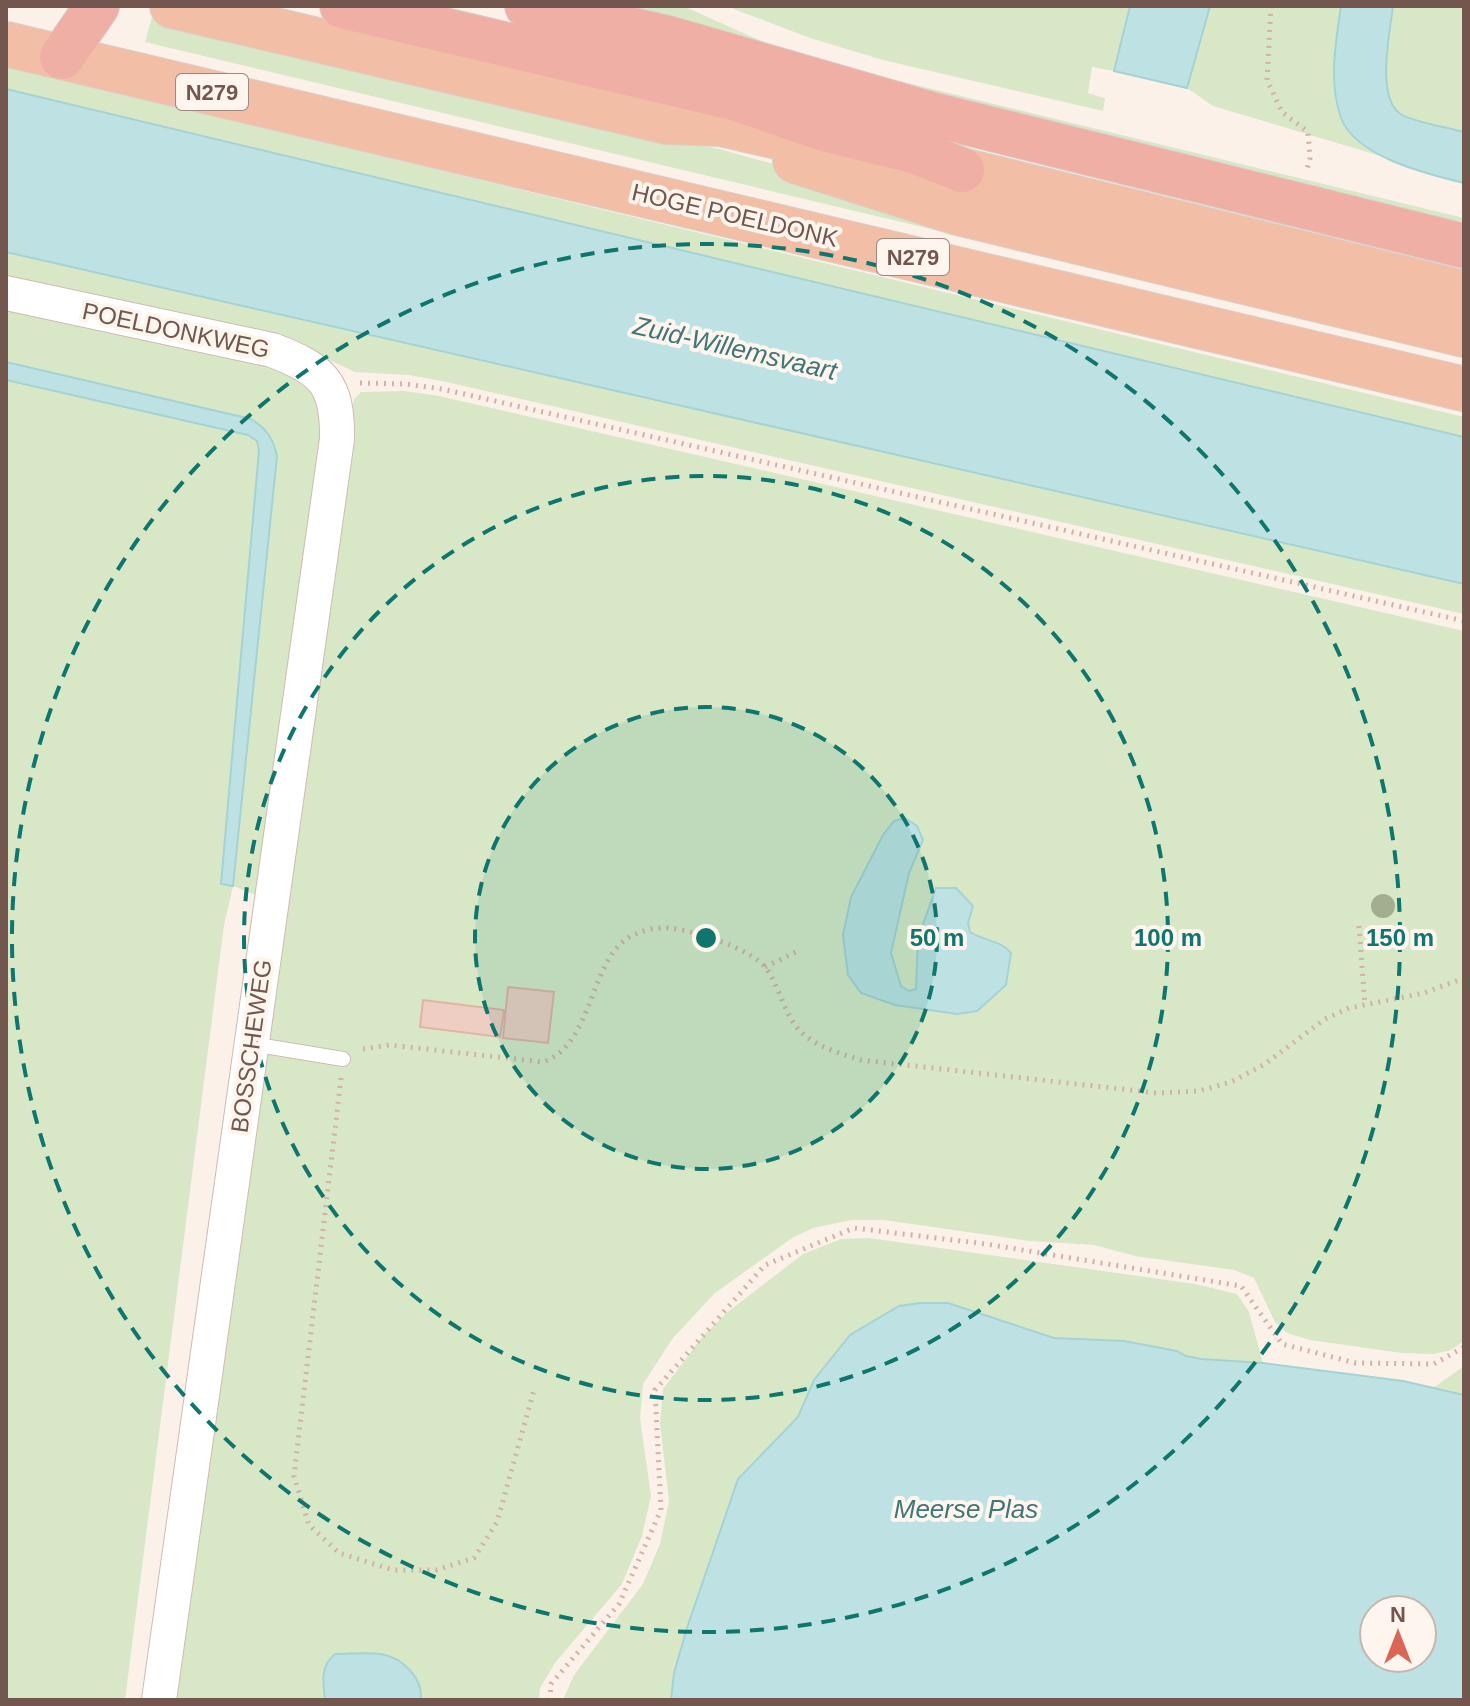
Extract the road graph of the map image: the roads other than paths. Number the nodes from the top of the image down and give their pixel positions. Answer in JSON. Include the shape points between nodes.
{"nodes":[{"id":1,"x":59,"y":6,"type":"edge"},
{"id":2,"x":97,"y":6,"type":"edge"},
{"id":3,"x":172,"y":6,"type":"edge"},
{"id":4,"x":342,"y":6,"type":"edge"},
{"id":5,"x":527,"y":6,"type":"edge"},
{"id":6,"x":6,"y":44,"type":"edge"},
{"id":7,"x":62,"y":57,"type":"junction"},
{"id":8,"x":667,"y":122,"type":"junction"},
{"id":9,"x":962,"y":170,"type":"junction"},
{"id":10,"x":1464,"y":246,"type":"edge"},
{"id":11,"x":6,"y":293,"type":"edge"},
{"id":12,"x":1464,"y":293,"type":"edge"},
{"id":13,"x":1464,"y":335,"type":"edge"},
{"id":14,"x":1464,"y":389,"type":"edge"},
{"id":15,"x":333,"y":393,"type":"joint"},
{"id":16,"x":252,"y":1044,"type":"junction"},
{"id":17,"x":343,"y":1059,"type":"road end"},
{"id":18,"x":159,"y":1700,"type":"edge"}],
"edges":[{"from":1,"to":7,"type":"highway"},
{"from":2,"to":7,"type":"highway"},
{"from":3,"to":8,"type":"highway","number":"N279"},
{"from":4,"to":9,"type":"highway","number":"N279","via":[[734,98]]},
{"from":5,"to":10,"type":"highway","via":[[668,38],[931,114]]},
{"from":6,"to":7,"type":"highway","name":"HOGE POELDONK","number":"N279"},
{"from":7,"to":14,"type":"highway","name":"HOGE POELDONK","number":"N279"},
{"from":8,"to":9,"type":"highway","number":"N279","via":[[721,124],[916,169]]},
{"from":8,"to":13,"type":"highway","number":"N279","via":[[958,213]]},
{"from":9,"to":12,"type":"highway","number":"N279"},
{"from":11,"to":15,"type":"street","name":"POELDONKWEG","via":[[272,350],[298,359]]},
{"from":15,"to":16,"type":"street","name":"BOSSCHEWEG","via":[[337,439]]},
{"from":16,"to":17,"type":"lane"},
{"from":16,"to":18,"type":"street","name":"BOSSCHEWEG"}]}
